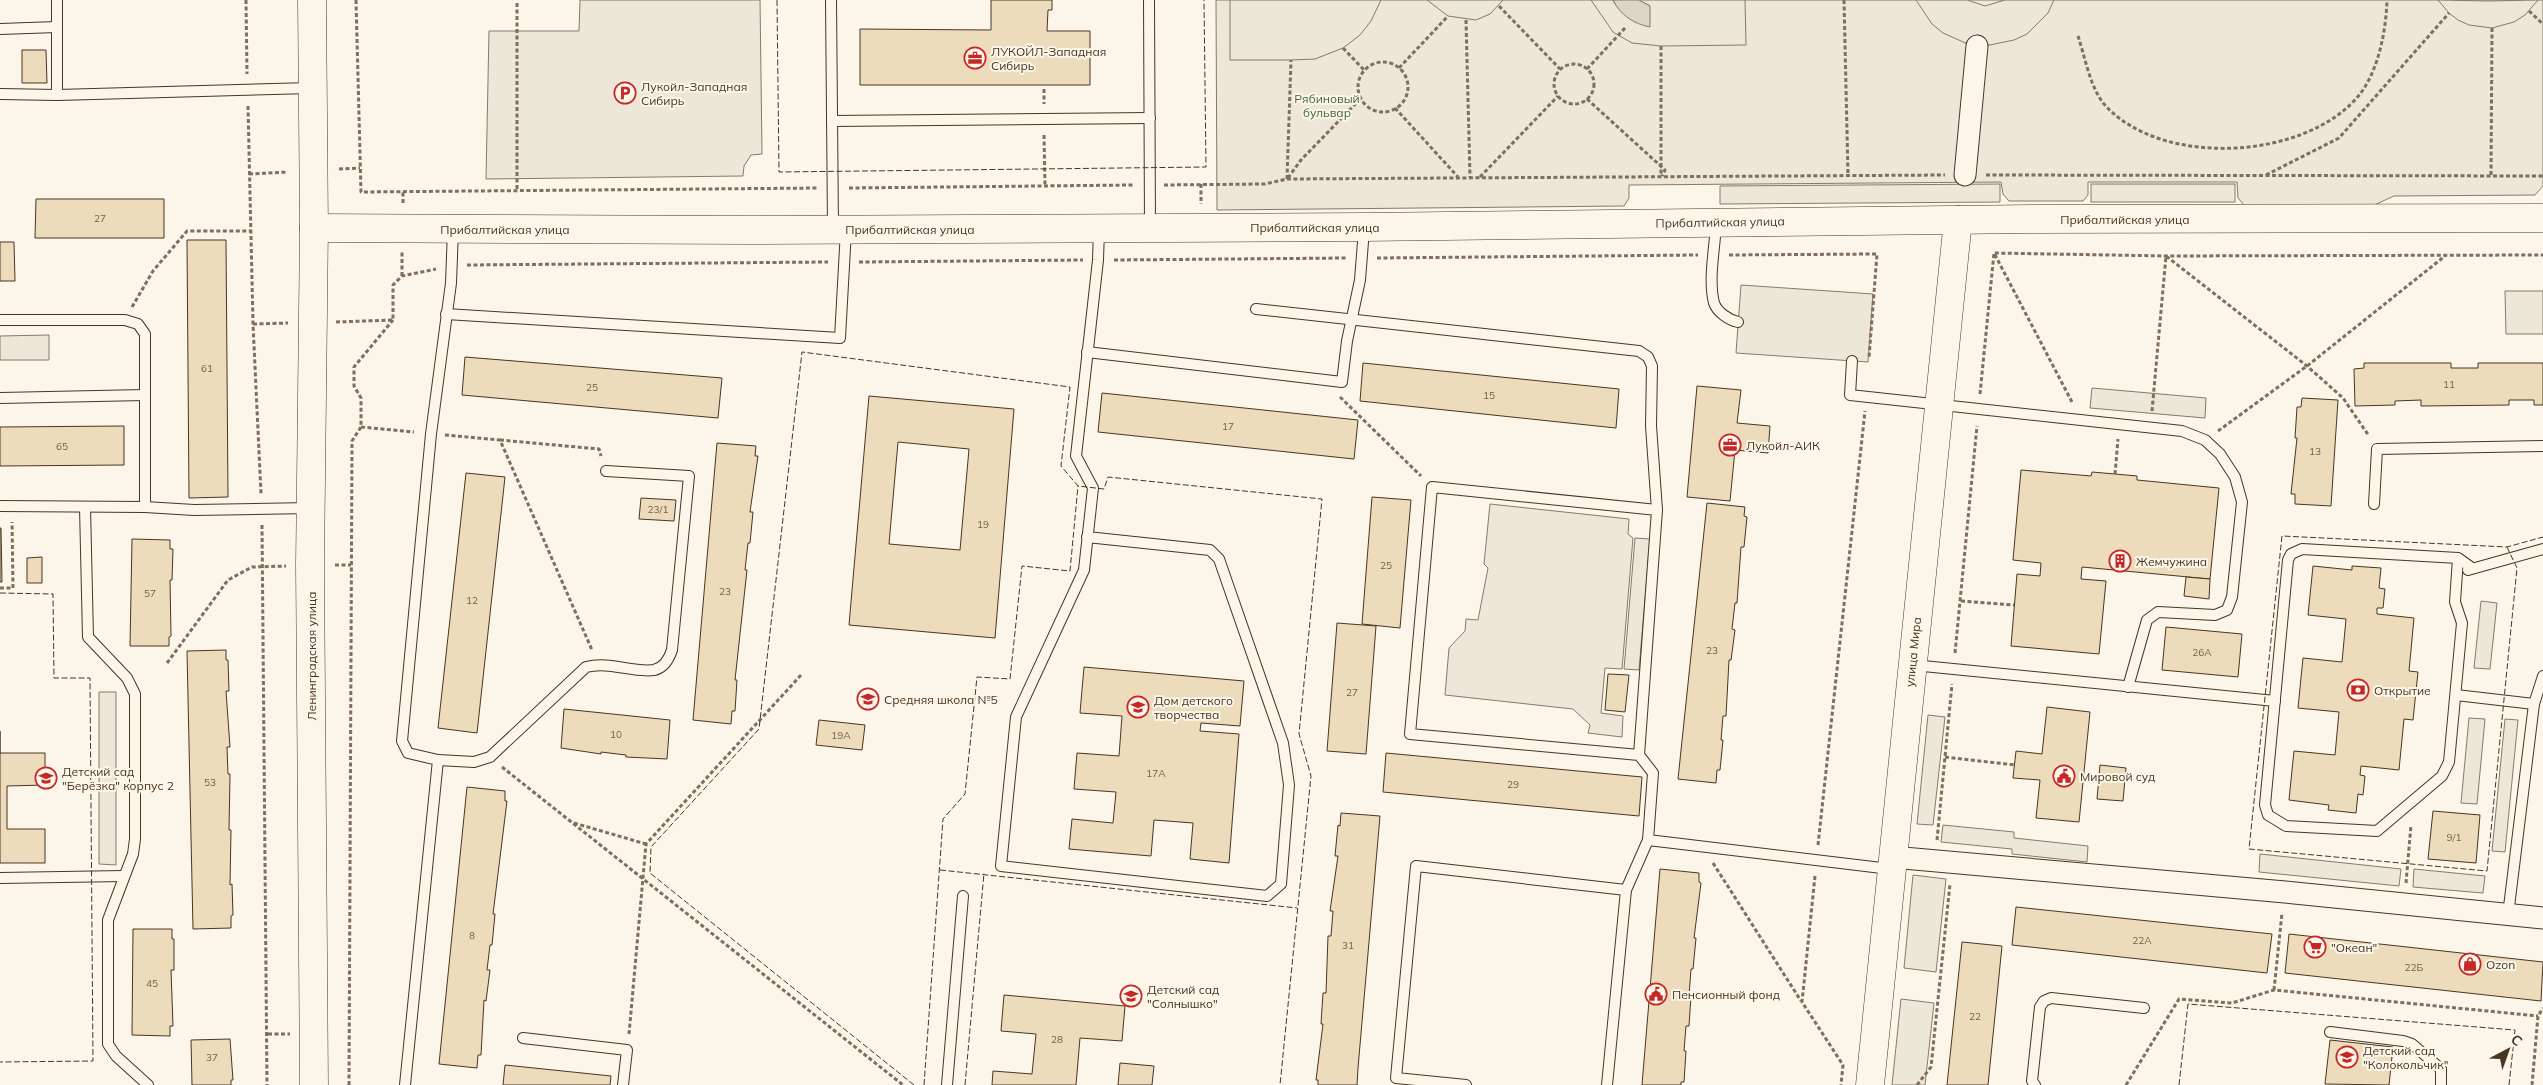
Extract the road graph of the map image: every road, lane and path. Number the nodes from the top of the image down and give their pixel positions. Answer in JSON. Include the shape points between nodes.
{"nodes":[{"id":1,"x":57,"y":0,"type":"edge"},
{"id":2,"x":246,"y":0,"type":"edge"},
{"id":3,"x":312,"y":0,"type":"edge"},
{"id":4,"x":356,"y":0,"type":"edge"},
{"id":5,"x":832,"y":0,"type":"edge"},
{"id":6,"x":1149,"y":0,"type":"edge"},
{"id":7,"x":1844,"y":0,"type":"edge"},
{"id":8,"x":2387,"y":0,"type":"edge"},
{"id":9,"x":517,"y":3,"type":"dead end"},
{"id":10,"x":1499,"y":6,"type":"dead end"},
{"id":11,"x":2529,"y":11,"type":"dead end"},
{"id":12,"x":2449,"y":13,"type":"dead end"},
{"id":13,"x":1448,"y":16,"type":"dead end"},
{"id":14,"x":1466,"y":20,"type":"dead end"},
{"id":15,"x":2543,"y":24,"type":"edge"},
{"id":16,"x":57,"y":27,"type":"junction"},
{"id":17,"x":1625,"y":28,"type":"dead end"},
{"id":18,"x":2492,"y":28,"type":"dead end"},
{"id":19,"x":0,"y":29,"type":"edge"},
{"id":20,"x":2078,"y":36,"type":"dead end"},
{"id":21,"x":1661,"y":46,"type":"dead end"},
{"id":22,"x":1977,"y":46,"type":"dead end"},
{"id":23,"x":1342,"y":48,"type":"dead end"},
{"id":24,"x":1291,"y":60,"type":"dead end"},
{"id":25,"x":1399,"y":68,"type":"junction"},
{"id":26,"x":1560,"y":69,"type":"junction"},
{"id":27,"x":1587,"y":69,"type":"junction"},
{"id":28,"x":1364,"y":70,"type":"junction"},
{"id":29,"x":313,"y":88,"type":"junction"},
{"id":30,"x":247,"y":92,"type":"junction"},
{"id":31,"x":0,"y":94,"type":"edge"},
{"id":32,"x":58,"y":95,"type":"junction"},
{"id":33,"x":1558,"y":96,"type":"junction"},
{"id":34,"x":1361,"y":98,"type":"junction"},
{"id":35,"x":1588,"y":99,"type":"junction"},
{"id":36,"x":1395,"y":108,"type":"junction"},
{"id":37,"x":1150,"y":118,"type":"junction"},
{"id":38,"x":832,"y":121,"type":"junction"},
{"id":39,"x":1848,"y":175,"type":"junction"},
{"id":40,"x":1965,"y":175,"type":"junction"},
{"id":41,"x":2266,"y":175,"type":"junction"},
{"id":42,"x":2491,"y":175,"type":"junction"},
{"id":43,"x":1662,"y":176,"type":"junction"},
{"id":44,"x":2543,"y":176,"type":"edge"},
{"id":45,"x":1458,"y":177,"type":"junction"},
{"id":46,"x":1470,"y":177,"type":"junction"},
{"id":47,"x":1479,"y":178,"type":"junction"},
{"id":48,"x":1287,"y":179,"type":"junction"},
{"id":49,"x":1150,"y":185,"type":"junction"},
{"id":50,"x":832,"y":188,"type":"junction"},
{"id":51,"x":518,"y":189,"type":"junction"},
{"id":52,"x":2543,"y":218,"type":"edge"},
{"id":53,"x":1958,"y":220,"type":"junction"},
{"id":54,"x":1716,"y":222,"type":"junction"},
{"id":55,"x":1364,"y":227,"type":"junction"},
{"id":56,"x":314,"y":228,"type":"junction"},
{"id":57,"x":1099,"y":228,"type":"junction"},
{"id":58,"x":1150,"y":228,"type":"junction"},
{"id":59,"x":453,"y":229,"type":"junction"},
{"id":60,"x":840,"y":229,"type":"junction"},
{"id":61,"x":250,"y":231,"type":"junction"},
{"id":62,"x":1994,"y":253,"type":"junction"},
{"id":63,"x":1715,"y":255,"type":"junction"},
{"id":64,"x":2446,"y":255,"type":"junction"},
{"id":65,"x":2543,"y":255,"type":"edge"},
{"id":66,"x":2166,"y":256,"type":"junction"},
{"id":67,"x":1362,"y":258,"type":"junction"},
{"id":68,"x":1098,"y":260,"type":"junction"},
{"id":69,"x":846,"y":262,"type":"junction"},
{"id":70,"x":452,"y":265,"type":"junction"},
{"id":71,"x":1256,"y":309,"type":"dead end"},
{"id":72,"x":446,"y":314,"type":"junction"},
{"id":73,"x":1352,"y":319,"type":"junction"},
{"id":74,"x":0,"y":320,"type":"edge"},
{"id":75,"x":125,"y":320,"type":"junction"},
{"id":76,"x":393,"y":320,"type":"junction"},
{"id":77,"x":313,"y":322,"type":"junction"},
{"id":78,"x":1738,"y":322,"type":"dead end"},
{"id":79,"x":253,"y":324,"type":"junction"},
{"id":80,"x":1087,"y":352,"type":"junction"},
{"id":81,"x":1852,"y":361,"type":"dead end"},
{"id":82,"x":2307,"y":366,"type":"junction"},
{"id":83,"x":1342,"y":382,"type":"junction"},
{"id":84,"x":145,"y":396,"type":"junction"},
{"id":85,"x":1866,"y":396,"type":"junction"},
{"id":86,"x":0,"y":398,"type":"edge"},
{"id":87,"x":1938,"y":404,"type":"junction"},
{"id":88,"x":1979,"y":409,"type":"junction"},
{"id":89,"x":2081,"y":420,"type":"junction"},
{"id":90,"x":2119,"y":424,"type":"junction"},
{"id":91,"x":360,"y":427,"type":"junction"},
{"id":92,"x":2150,"y":427,"type":"junction"},
{"id":93,"x":431,"y":434,"type":"junction"},
{"id":94,"x":500,"y":440,"type":"junction"},
{"id":95,"x":2205,"y":440,"type":"junction"},
{"id":96,"x":2543,"y":446,"type":"edge"},
{"id":97,"x":2378,"y":449,"type":"junction"},
{"id":98,"x":606,"y":471,"type":"joint"},
{"id":99,"x":2115,"y":474,"type":"dead end"},
{"id":100,"x":1432,"y":487,"type":"junction"},
{"id":101,"x":2374,"y":504,"type":"dead end"},
{"id":102,"x":0,"y":506,"type":"edge"},
{"id":103,"x":12,"y":506,"type":"junction"},
{"id":104,"x":85,"y":507,"type":"junction"},
{"id":105,"x":145,"y":507,"type":"junction"},
{"id":106,"x":311,"y":508,"type":"junction"},
{"id":107,"x":262,"y":510,"type":"junction"},
{"id":108,"x":1657,"y":510,"type":"junction"},
{"id":109,"x":1087,"y":538,"type":"junction"},
{"id":110,"x":2543,"y":549,"type":"edge"},
{"id":111,"x":2458,"y":558,"type":"junction"},
{"id":112,"x":310,"y":565,"type":"junction"},
{"id":113,"x":351,"y":565,"type":"junction"},
{"id":114,"x":262,"y":566,"type":"junction"},
{"id":115,"x":2472,"y":568,"type":"junction"},
{"id":116,"x":2457,"y":573,"type":"junction"},
{"id":117,"x":0,"y":588,"type":"edge"},
{"id":118,"x":1961,"y":600,"type":"junction"},
{"id":119,"x":2014,"y":605,"type":"dead end"},
{"id":120,"x":168,"y":663,"type":"dead end"},
{"id":121,"x":598,"y":664,"type":"junction"},
{"id":122,"x":1912,"y":665,"type":"junction"},
{"id":123,"x":1953,"y":669,"type":"junction"},
{"id":124,"x":802,"y":674,"type":"dead end"},
{"id":125,"x":2543,"y":676,"type":"edge"},
{"id":126,"x":2128,"y":687,"type":"junction"},
{"id":127,"x":2456,"y":696,"type":"junction"},
{"id":128,"x":2275,"y":701,"type":"junction"},
{"id":129,"x":2534,"y":704,"type":"junction"},
{"id":130,"x":1638,"y":755,"type":"junction"},
{"id":131,"x":490,"y":757,"type":"junction"},
{"id":132,"x":1945,"y":758,"type":"junction"},
{"id":133,"x":438,"y":760,"type":"junction"},
{"id":134,"x":2015,"y":765,"type":"dead end"},
{"id":135,"x":2413,"y":802,"type":"junction"},
{"id":136,"x":571,"y":822,"type":"junction"},
{"id":137,"x":1648,"y":840,"type":"junction"},
{"id":138,"x":646,"y":844,"type":"junction"},
{"id":139,"x":1703,"y":847,"type":"junction"},
{"id":140,"x":1817,"y":860,"type":"junction"},
{"id":141,"x":1944,"y":862,"type":"junction"},
{"id":142,"x":1892,"y":863,"type":"junction"},
{"id":143,"x":124,"y":876,"type":"junction"},
{"id":144,"x":0,"y":878,"type":"edge"},
{"id":145,"x":642,"y":879,"type":"junction"},
{"id":146,"x":1626,"y":890,"type":"junction"},
{"id":147,"x":2285,"y":892,"type":"junction"},
{"id":148,"x":963,"y":896,"type":"dead end"},
{"id":149,"x":2404,"y":904,"type":"junction"},
{"id":150,"x":2508,"y":915,"type":"junction"},
{"id":151,"x":2543,"y":918,"type":"edge"},
{"id":152,"x":2274,"y":990,"type":"junction"},
{"id":153,"x":1802,"y":1002,"type":"junction"},
{"id":154,"x":2144,"y":1008,"type":"dead end"},
{"id":155,"x":2543,"y":1008,"type":"edge"},
{"id":156,"x":2538,"y":1016,"type":"junction"},
{"id":157,"x":2330,"y":1032,"type":"dead end"},
{"id":158,"x":523,"y":1038,"type":"dead end"},
{"id":159,"x":627,"y":1050,"type":"junction"},
{"id":160,"x":1395,"y":1081,"type":"edge"},
{"id":161,"x":148,"y":1085,"type":"edge"},
{"id":162,"x":267,"y":1085,"type":"edge"},
{"id":163,"x":314,"y":1085,"type":"edge"},
{"id":164,"x":349,"y":1085,"type":"edge"},
{"id":165,"x":405,"y":1085,"type":"edge"},
{"id":166,"x":624,"y":1085,"type":"edge"},
{"id":167,"x":903,"y":1085,"type":"edge"},
{"id":168,"x":947,"y":1085,"type":"edge"},
{"id":169,"x":1466,"y":1085,"type":"edge"},
{"id":170,"x":1607,"y":1085,"type":"edge"},
{"id":171,"x":1841,"y":1085,"type":"edge"},
{"id":172,"x":1870,"y":1085,"type":"edge"},
{"id":173,"x":1918,"y":1085,"type":"edge"},
{"id":174,"x":2035,"y":1085,"type":"edge"},
{"id":175,"x":2126,"y":1085,"type":"edge"},
{"id":176,"x":2441,"y":1085,"type":"edge"},
{"id":177,"x":2532,"y":1085,"type":"edge"}],
"edges":[{"from":1,"to":16,"type":"lane"},
{"from":2,"to":30,"type":"path"},
{"from":3,"to":29,"type":"street"},
{"from":4,"to":51,"type":"path","via":[[361,192]]},
{"from":5,"to":38,"type":"lane"},
{"from":6,"to":37,"type":"lane"},
{"from":7,"to":39,"type":"path"},
{"from":8,"to":20,"type":"path","via":[[2387,17],[2370,75],[2360,94],[2340,113],[2316,129],[2285,139],[2227,149],[2173,142],[2148,134],[2121,119],[2104,103],[2095,87]]},
{"from":9,"to":51,"type":"path"},
{"from":10,"to":26,"type":"path"},
{"from":11,"to":15,"type":"path"},
{"from":12,"to":41,"type":"path","via":[[2339,138]]},
{"from":13,"to":25,"type":"path"},
{"from":14,"to":46,"type":"path"},
{"from":16,"to":19,"type":"lane"},
{"from":16,"to":32,"type":"lane"},
{"from":17,"to":27,"type":"path"},
{"from":18,"to":42,"type":"path"},
{"from":21,"to":43,"type":"path"},
{"from":22,"to":40,"type":"street"},
{"from":23,"to":28,"type":"path"},
{"from":24,"to":48,"type":"path"},
{"from":25,"to":28,"type":"path","via":[[1381,62]]},
{"from":25,"to":36,"type":"path","via":[[1405,75],[1408,89]]},
{"from":26,"to":27,"type":"path","via":[[1574,64]]},
{"from":26,"to":33,"type":"path","via":[[1554,82]]},
{"from":27,"to":35,"type":"path","via":[[1594,84]]},
{"from":28,"to":34,"type":"path","via":[[1358,86]]},
{"from":29,"to":30,"type":"lane"},
{"from":29,"to":56,"type":"street"},
{"from":30,"to":32,"type":"lane"},
{"from":30,"to":61,"type":"path"},
{"from":31,"to":32,"type":"lane"},
{"from":33,"to":35,"type":"path","via":[[1572,104]]},
{"from":33,"to":47,"type":"path"},
{"from":34,"to":36,"type":"path","via":[[1378,111]]},
{"from":34,"to":48,"type":"path"},
{"from":35,"to":43,"type":"path","via":[[1665,170]]},
{"from":36,"to":45,"type":"path"},
{"from":37,"to":38,"type":"lane"},
{"from":37,"to":49,"type":"lane"},
{"from":38,"to":50,"type":"lane"},
{"from":39,"to":40,"type":"path"},
{"from":39,"to":43,"type":"path"},
{"from":40,"to":41,"type":"path"},
{"from":41,"to":42,"type":"path"},
{"from":42,"to":44,"type":"path"},
{"from":43,"to":47,"type":"path"},
{"from":45,"to":46,"type":"path"},
{"from":45,"to":48,"type":"path"},
{"from":46,"to":47,"type":"path"},
{"from":48,"to":49,"type":"path","via":[[1265,184]]},
{"from":49,"to":50,"type":"path"},
{"from":49,"to":58,"type":"lane"},
{"from":50,"to":51,"type":"path"},
{"from":50,"to":60,"type":"lane"},
{"from":52,"to":53,"type":"street","name":"Прибалтийская улица"},
{"from":53,"to":54,"type":"street","name":"Прибалтийская улица"},
{"from":53,"to":87,"type":"street","name":"улица Мира"},
{"from":54,"to":55,"type":"street","name":"Прибалтийская улица"},
{"from":54,"to":63,"type":"lane"},
{"from":55,"to":58,"type":"street","name":"Прибалтийская улица"},
{"from":55,"to":67,"type":"lane"},
{"from":56,"to":59,"type":"street","name":"Прибалтийская улица"},
{"from":56,"to":77,"type":"street","name":"Ленинградская улица"},
{"from":57,"to":58,"type":"street","name":"Прибалтийская улица"},
{"from":57,"to":60,"type":"street","name":"Прибалтийская улица"},
{"from":57,"to":68,"type":"lane"},
{"from":59,"to":60,"type":"street","name":"Прибалтийская улица"},
{"from":59,"to":70,"type":"lane"},
{"from":60,"to":69,"type":"lane"},
{"from":61,"to":75,"type":"path","via":[[186,231],[153,270]]},
{"from":61,"to":79,"type":"path"},
{"from":62,"to":66,"type":"path"},
{"from":62,"to":88,"type":"path"},
{"from":62,"to":89,"type":"path"},
{"from":63,"to":67,"type":"path"},
{"from":63,"to":78,"type":"lane","via":[[1714,305]]},
{"from":63,"to":85,"type":"path","via":[[1876,254]]},
{"from":64,"to":65,"type":"path"},
{"from":64,"to":66,"type":"path"},
{"from":64,"to":82,"type":"path"},
{"from":66,"to":82,"type":"path"},
{"from":66,"to":92,"type":"path"},
{"from":67,"to":68,"type":"path"},
{"from":67,"to":73,"type":"lane"},
{"from":68,"to":69,"type":"path"},
{"from":68,"to":80,"type":"lane"},
{"from":69,"to":70,"type":"path"},
{"from":69,"to":72,"type":"lane","via":[[840,338]]},
{"from":70,"to":72,"type":"lane"},
{"from":70,"to":76,"type":"path","via":[[402,276],[393,285]]},
{"from":71,"to":73,"type":"lane"},
{"from":72,"to":93,"type":"lane"},
{"from":73,"to":83,"type":"lane"},
{"from":73,"to":108,"type":"lane","via":[[1638,351],[1648,357],[1652,366],[1651,426]]},
{"from":74,"to":75,"type":"lane"},
{"from":75,"to":84,"type":"lane","via":[[138,324],[145,334]]},
{"from":76,"to":77,"type":"path"},
{"from":76,"to":91,"type":"path","via":[[354,367],[354,386],[361,398]]},
{"from":77,"to":79,"type":"path"},
{"from":77,"to":106,"type":"street","name":"Ленинградская улица"},
{"from":79,"to":107,"type":"path"},
{"from":80,"to":83,"type":"lane"},
{"from":80,"to":109,"type":"lane","via":[[1076,456],[1092,488]]},
{"from":81,"to":85,"type":"lane","via":[[1850,395]]},
{"from":82,"to":95,"type":"path"},
{"from":82,"to":97,"type":"path","via":[[2343,398]]},
{"from":83,"to":100,"type":"path","via":[[1340,398]]},
{"from":84,"to":86,"type":"lane"},
{"from":84,"to":105,"type":"lane"},
{"from":85,"to":87,"type":"lane"},
{"from":85,"to":140,"type":"path"},
{"from":87,"to":88,"type":"lane"},
{"from":87,"to":122,"type":"street","name":"улица Мира"},
{"from":88,"to":89,"type":"lane"},
{"from":88,"to":118,"type":"path"},
{"from":89,"to":90,"type":"lane"},
{"from":90,"to":92,"type":"lane"},
{"from":90,"to":99,"type":"path"},
{"from":91,"to":93,"type":"path"},
{"from":91,"to":113,"type":"path","via":[[352,441]]},
{"from":92,"to":95,"type":"lane","via":[[2182,431]]},
{"from":93,"to":94,"type":"path"},
{"from":93,"to":133,"type":"lane","via":[[402,741],[408,752]]},
{"from":94,"to":98,"type":"path","via":[[599,449]]},
{"from":94,"to":121,"type":"path"},
{"from":95,"to":126,"type":"lane","via":[[2220,454],[2234,477],[2242,502],[2232,597],[2227,610],[2215,615],[2158,612],[2147,620]]},
{"from":96,"to":97,"type":"lane"},
{"from":97,"to":101,"type":"lane"},
{"from":98,"to":121,"type":"lane","via":[[690,476],[669,659],[654,670]]},
{"from":100,"to":108,"type":"lane"},
{"from":100,"to":130,"type":"lane","via":[[1410,734]]},
{"from":102,"to":103,"type":"lane"},
{"from":103,"to":104,"type":"lane"},
{"from":103,"to":117,"type":"path","via":[[13,588]]},
{"from":104,"to":105,"type":"lane"},
{"from":104,"to":143,"type":"lane","via":[[88,637],[127,678],[134,694],[135,839]]},
{"from":105,"to":107,"type":"lane"},
{"from":106,"to":107,"type":"lane"},
{"from":106,"to":112,"type":"street","name":"Ленинградская улица"},
{"from":107,"to":114,"type":"path"},
{"from":108,"to":130,"type":"lane"},
{"from":109,"to":109,"type":"lane","via":[[1210,550],[1219,559],[1283,744],[1289,785],[1281,884],[1267,896],[1001,866],[1016,717],[1084,570]]},
{"from":110,"to":115,"type":"lane"},
{"from":111,"to":115,"type":"lane"},
{"from":111,"to":116,"type":"lane"},
{"from":111,"to":128,"type":"lane","via":[[2302,549],[2291,554]]},
{"from":112,"to":113,"type":"path"},
{"from":112,"to":114,"type":"path"},
{"from":112,"to":163,"type":"street","name":"Ленинградская улица"},
{"from":113,"to":164,"type":"path"},
{"from":114,"to":120,"type":"path","via":[[252,567],[228,580]]},
{"from":114,"to":162,"type":"path"},
{"from":115,"to":116,"type":"lane"},
{"from":116,"to":127,"type":"lane","via":[[2455,602],[2462,623]]},
{"from":118,"to":119,"type":"path"},
{"from":118,"to":123,"type":"path"},
{"from":121,"to":131,"type":"lane","via":[[586,667]]},
{"from":122,"to":123,"type":"lane"},
{"from":122,"to":142,"type":"street","name":"улица Мира"},
{"from":123,"to":126,"type":"lane"},
{"from":123,"to":132,"type":"path"},
{"from":124,"to":138,"type":"path"},
{"from":125,"to":129,"type":"lane"},
{"from":126,"to":128,"type":"lane"},
{"from":127,"to":129,"type":"lane"},
{"from":127,"to":135,"type":"lane","via":[[2449,762],[2442,776]]},
{"from":128,"to":135,"type":"lane","via":[[2264,805],[2268,815],[2286,826],[2371,832],[2382,828]]},
{"from":129,"to":150,"type":"lane"},
{"from":130,"to":137,"type":"lane","via":[[1653,773]]},
{"from":131,"to":133,"type":"lane","via":[[474,762]]},
{"from":131,"to":136,"type":"path"},
{"from":132,"to":134,"type":"path"},
{"from":132,"to":141,"type":"path","via":[[1936,844]]},
{"from":133,"to":165,"type":"lane"},
{"from":135,"to":149,"type":"path"},
{"from":136,"to":138,"type":"path"},
{"from":136,"to":145,"type":"path"},
{"from":137,"to":139,"type":"lane"},
{"from":137,"to":146,"type":"lane"},
{"from":138,"to":145,"type":"path"},
{"from":139,"to":140,"type":"lane"},
{"from":139,"to":153,"type":"path"},
{"from":140,"to":142,"type":"lane"},
{"from":140,"to":153,"type":"path"},
{"from":141,"to":142,"type":"street"},
{"from":141,"to":147,"type":"street"},
{"from":141,"to":173,"type":"path","via":[[1950,880],[1931,1067]]},
{"from":142,"to":172,"type":"street","name":"улица Мира"},
{"from":143,"to":144,"type":"lane"},
{"from":143,"to":161,"type":"lane","via":[[108,920],[108,1044],[116,1056]]},
{"from":145,"to":159,"type":"path"},
{"from":145,"to":167,"type":"path"},
{"from":146,"to":160,"type":"lane","via":[[1416,866]]},
{"from":146,"to":170,"type":"lane"},
{"from":147,"to":149,"type":"street"},
{"from":147,"to":152,"type":"path"},
{"from":148,"to":168,"type":"lane"},
{"from":149,"to":150,"type":"street"},
{"from":150,"to":151,"type":"street"},
{"from":152,"to":156,"type":"path"},
{"from":152,"to":175,"type":"path","via":[[2232,1003],[2179,999]]},
{"from":153,"to":171,"type":"path","via":[[1843,1065]]},
{"from":154,"to":174,"type":"lane","via":[[2051,998],[2044,1001],[2040,1008],[2032,1081]]},
{"from":155,"to":156,"type":"path"},
{"from":156,"to":177,"type":"path"},
{"from":157,"to":176,"type":"lane","via":[[2412,1044],[2441,1069]]},
{"from":158,"to":159,"type":"lane"},
{"from":159,"to":166,"type":"lane"},
{"from":160,"to":169,"type":"lane"}]}
